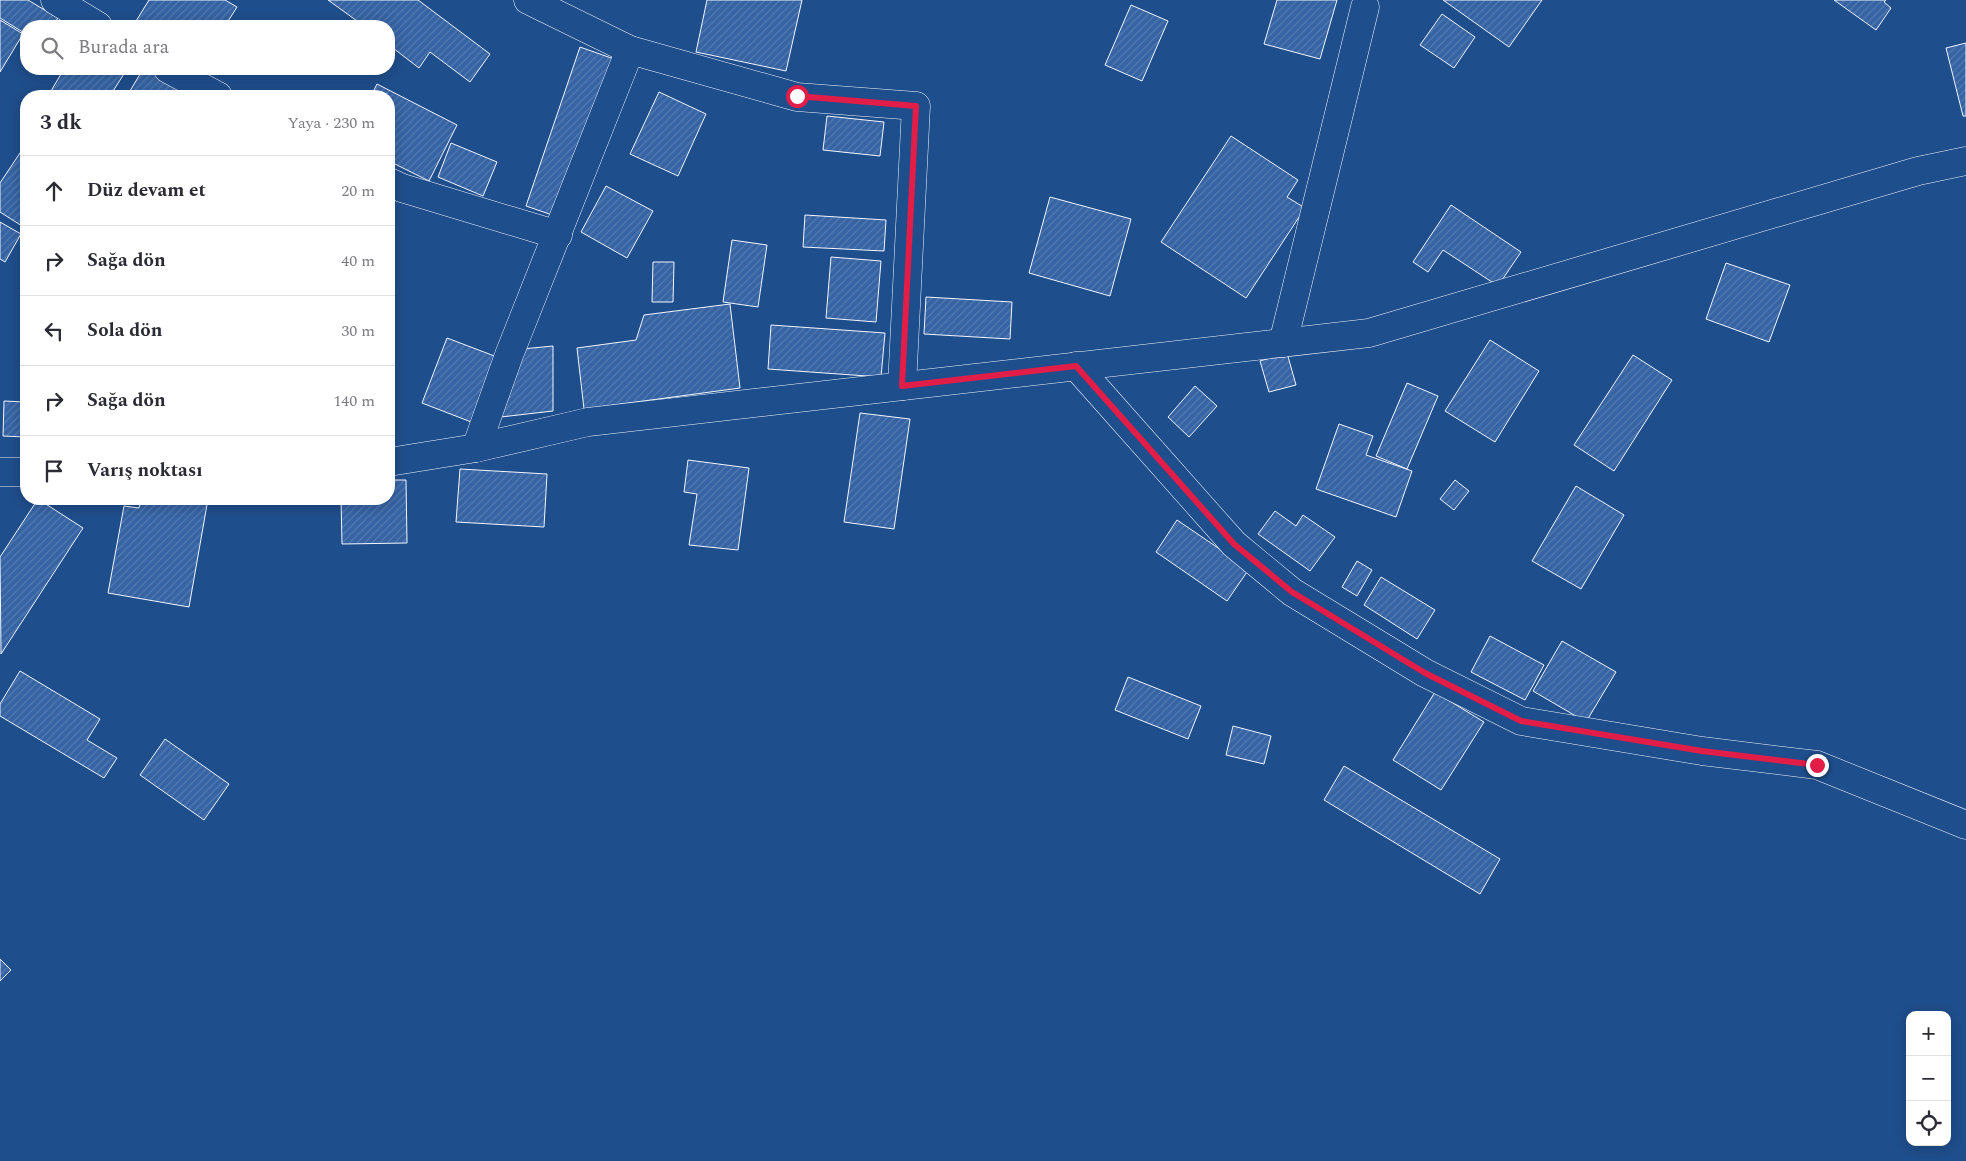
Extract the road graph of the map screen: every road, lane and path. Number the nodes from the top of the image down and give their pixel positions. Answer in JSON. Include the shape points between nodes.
{"nodes":[{"id":1,"x":55,"y":0,"type":"edge"},
{"id":2,"x":528,"y":0,"type":"edge"},
{"id":3,"x":1365,"y":6,"type":"dead end"},
{"id":4,"x":88,"y":20,"type":"edge"},
{"id":5,"x":630,"y":50,"type":"junction"},
{"id":6,"x":179,"y":75,"type":"edge"},
{"id":7,"x":207,"y":90,"type":"edge"},
{"id":8,"x":1966,"y":161,"type":"edge"},
{"id":9,"x":395,"y":185,"type":"edge"},
{"id":10,"x":558,"y":235,"type":"junction"},
{"id":11,"x":1284,"y":343,"type":"junction"},
{"id":12,"x":1076,"y":366,"type":"junction"},
{"id":13,"x":902,"y":386,"type":"junction"},
{"id":14,"x":476,"y":448,"type":"junction"},
{"id":15,"x":395,"y":461,"type":"edge"},
{"id":16,"x":0,"y":472,"type":"edge"},
{"id":17,"x":20,"y":472,"type":"edge"},
{"id":18,"x":1966,"y":825,"type":"edge"}],
"edges":[{"from":1,"to":4,"type":"street"},
{"from":2,"to":5,"type":"street"},
{"from":3,"to":11,"type":"street"},
{"from":5,"to":10,"type":"street"},
{"from":5,"to":13,"type":"street","via":[[797,96],[916,106]]},
{"from":6,"to":7,"type":"street"},
{"from":8,"to":11,"type":"street","via":[[1918,171],[1369,333]]},
{"from":9,"to":10,"type":"street"},
{"from":10,"to":14,"type":"street","via":[[509,355]]},
{"from":11,"to":12,"type":"street"},
{"from":12,"to":13,"type":"street"},
{"from":12,"to":18,"type":"street","via":[[1234,544],[1292,592],[1425,673],[1521,721],[1702,751],[1817,765]]},
{"from":13,"to":14,"type":"street","via":[[588,422]]},
{"from":14,"to":15,"type":"street"},
{"from":16,"to":17,"type":"street"}]}
